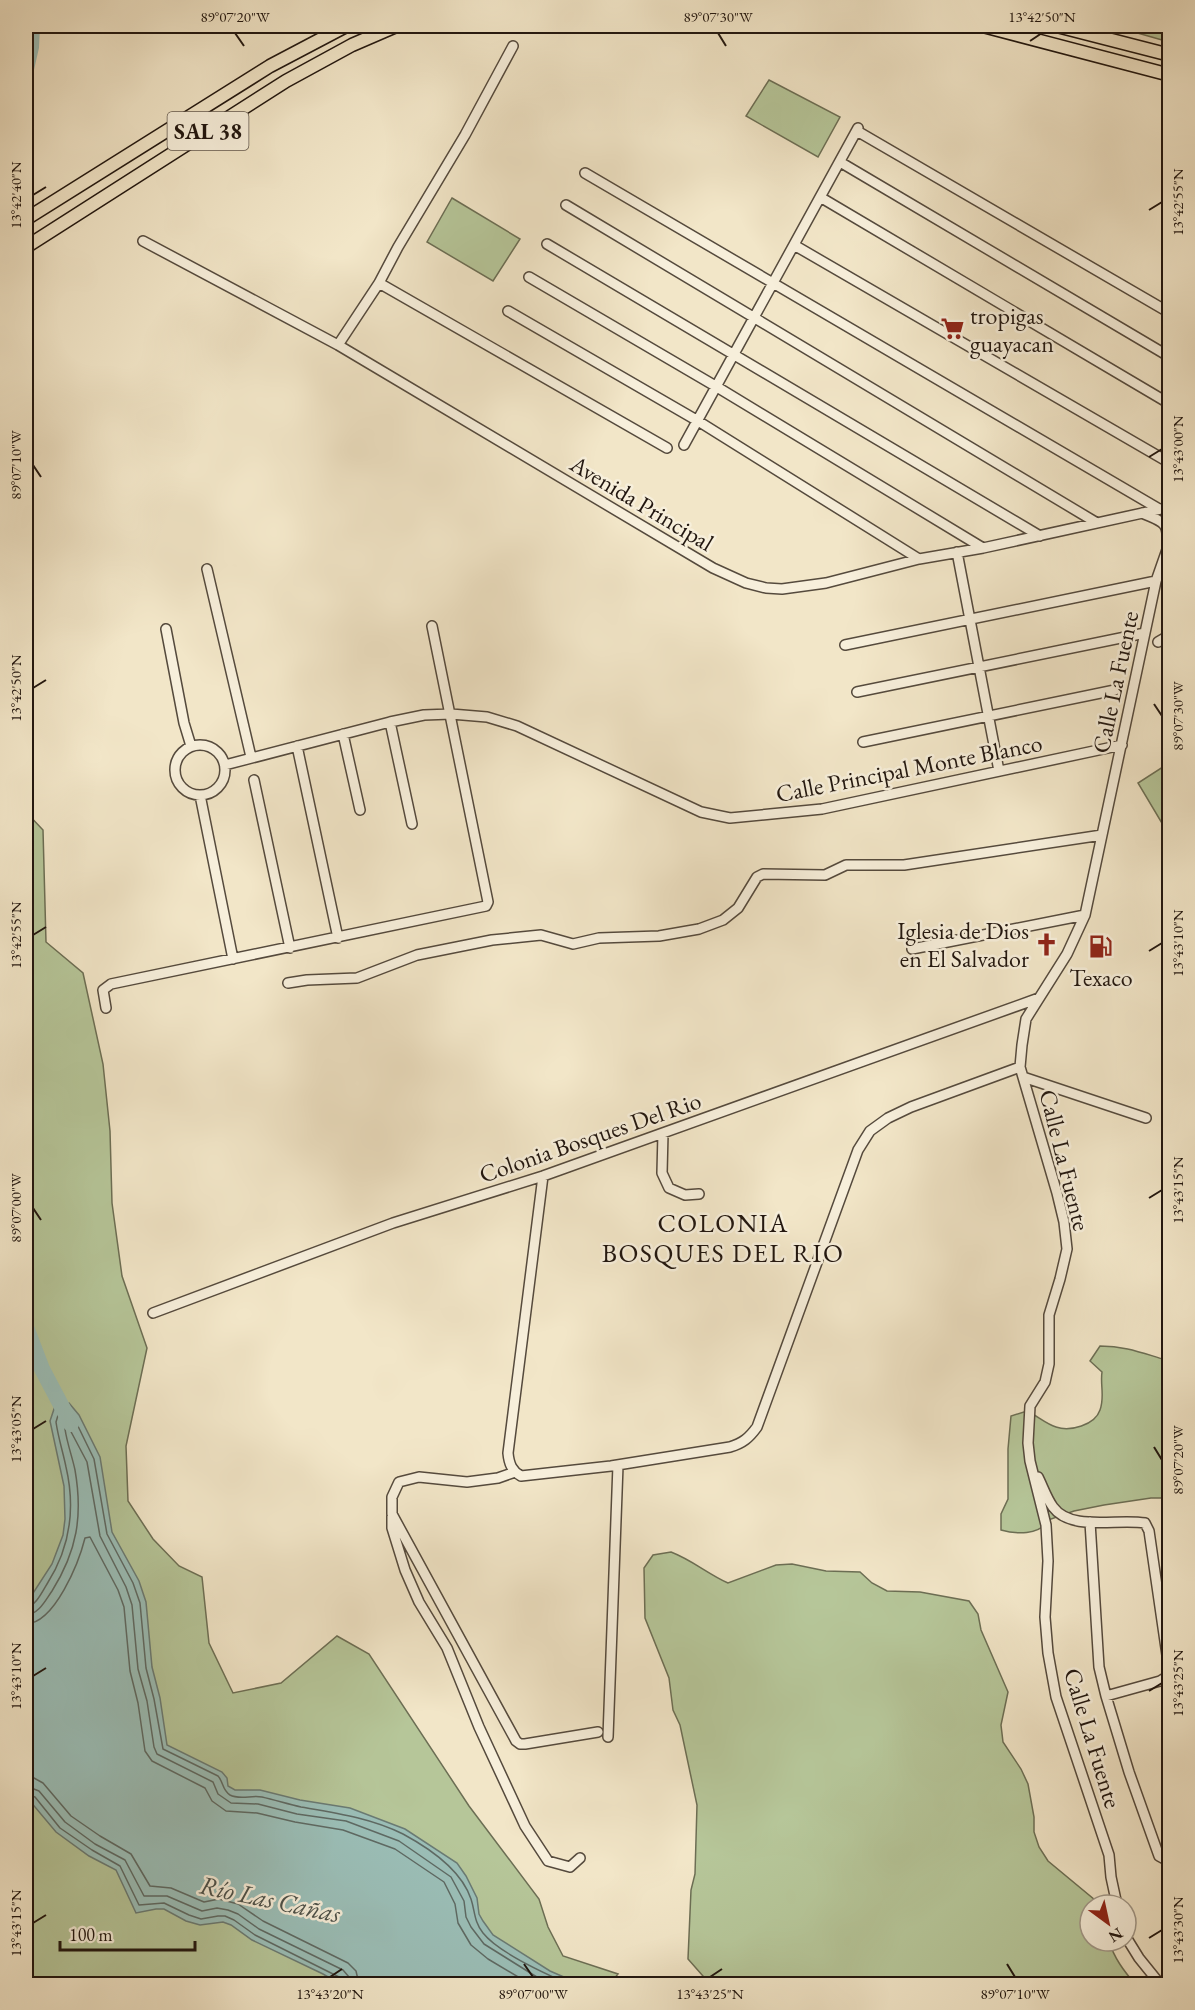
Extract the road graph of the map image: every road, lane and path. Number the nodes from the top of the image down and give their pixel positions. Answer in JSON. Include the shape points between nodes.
{"nodes":[{"id":1,"x":346,"y":26,"type":"edge"},
{"id":2,"x":396,"y":26,"type":"edge"},
{"id":3,"x":983,"y":26,"type":"edge"},
{"id":4,"x":1057,"y":26,"type":"edge"},
{"id":5,"x":513,"y":46,"type":"dead end"},
{"id":6,"x":1170,"y":55,"type":"edge"},
{"id":7,"x":1170,"y":75,"type":"edge"},
{"id":8,"x":840,"y":162,"type":"junction"},
{"id":9,"x":585,"y":173,"type":"dead end"},
{"id":10,"x":94,"y":175,"type":"junction"},
{"id":11,"x":105,"y":196,"type":"junction"},
{"id":12,"x":820,"y":197,"type":"junction"},
{"id":13,"x":566,"y":205,"type":"dead end"},
{"id":14,"x":46,"y":206,"type":"junction"},
{"id":15,"x":26,"y":219,"type":"edge"},
{"id":16,"x":61,"y":224,"type":"junction"},
{"id":17,"x":143,"y":241,"type":"dead end"},
{"id":18,"x":547,"y":244,"type":"dead end"},
{"id":19,"x":794,"y":245,"type":"junction"},
{"id":20,"x":26,"y":247,"type":"edge"},
{"id":21,"x":528,"y":277,"type":"dead end"},
{"id":22,"x":379,"y":283,"type":"junction"},
{"id":23,"x":773,"y":284,"type":"junction"},
{"id":24,"x":508,"y":311,"type":"dead end"},
{"id":25,"x":1170,"y":313,"type":"edge"},
{"id":26,"x":754,"y":319,"type":"junction"},
{"id":27,"x":338,"y":345,"type":"junction"},
{"id":28,"x":735,"y":354,"type":"junction"},
{"id":29,"x":1170,"y":357,"type":"edge"},
{"id":30,"x":717,"y":387,"type":"junction"},
{"id":31,"x":1170,"y":404,"type":"edge"},
{"id":32,"x":698,"y":421,"type":"junction"},
{"id":33,"x":684,"y":445,"type":"dead end"},
{"id":34,"x":667,"y":448,"type":"dead end"},
{"id":35,"x":1170,"y":463,"type":"edge"},
{"id":36,"x":1170,"y":507,"type":"edge"},
{"id":37,"x":1159,"y":509,"type":"junction"},
{"id":38,"x":1142,"y":513,"type":"junction"},
{"id":39,"x":1097,"y":523,"type":"junction"},
{"id":40,"x":1040,"y":536,"type":"junction"},
{"id":41,"x":1168,"y":543,"type":"edge"},
{"id":42,"x":983,"y":548,"type":"junction"},
{"id":43,"x":957,"y":552,"type":"junction"},
{"id":44,"x":919,"y":559,"type":"junction"},
{"id":45,"x":207,"y":569,"type":"dead end"},
{"id":46,"x":1156,"y":581,"type":"junction"},
{"id":47,"x":970,"y":620,"type":"junction"},
{"id":48,"x":432,"y":627,"type":"dead end"},
{"id":49,"x":166,"y":628,"type":"dead end"},
{"id":50,"x":1146,"y":633,"type":"junction"},
{"id":51,"x":1170,"y":635,"type":"edge"},
{"id":52,"x":1158,"y":642,"type":"dead end"},
{"id":53,"x":844,"y":645,"type":"dead end"},
{"id":54,"x":979,"y":667,"type":"junction"},
{"id":55,"x":1115,"y":690,"type":"dead end"},
{"id":56,"x":857,"y":692,"type":"dead end"},
{"id":57,"x":451,"y":714,"type":"junction"},
{"id":58,"x":989,"y":717,"type":"junction"},
{"id":59,"x":390,"y":722,"type":"junction"},
{"id":60,"x":343,"y":734,"type":"junction"},
{"id":61,"x":863,"y":742,"type":"dead end"},
{"id":62,"x":1122,"y":745,"type":"junction"},
{"id":63,"x":191,"y":746,"type":"junction"},
{"id":64,"x":297,"y":746,"type":"junction"},
{"id":65,"x":251,"y":756,"type":"junction"},
{"id":66,"x":225,"y":765,"type":"junction"},
{"id":67,"x":999,"y":771,"type":"junction"},
{"id":68,"x":254,"y":780,"type":"dead end"},
{"id":69,"x":200,"y":795,"type":"junction"},
{"id":70,"x":360,"y":810,"type":"dead end"},
{"id":71,"x":412,"y":824,"type":"dead end"},
{"id":72,"x":1102,"y":835,"type":"junction"},
{"id":73,"x":1084,"y":915,"type":"junction"},
{"id":74,"x":338,"y":938,"type":"junction"},
{"id":75,"x":290,"y":948,"type":"junction"},
{"id":76,"x":912,"y":949,"type":"dead end"},
{"id":77,"x":233,"y":959,"type":"junction"},
{"id":78,"x":288,"y":983,"type":"dead end"},
{"id":79,"x":1039,"y":998,"type":"junction"},
{"id":80,"x":106,"y":1008,"type":"dead end"},
{"id":81,"x":1020,"y":1067,"type":"junction"},
{"id":82,"x":1023,"y":1077,"type":"junction"},
{"id":83,"x":1146,"y":1118,"type":"dead end"},
{"id":84,"x":663,"y":1133,"type":"junction"},
{"id":85,"x":543,"y":1176,"type":"junction"},
{"id":86,"x":699,"y":1194,"type":"dead end"},
{"id":87,"x":153,"y":1313,"type":"dead end"},
{"id":88,"x":1030,"y":1461,"type":"junction"},
{"id":89,"x":618,"y":1465,"type":"junction"},
{"id":90,"x":515,"y":1472,"type":"junction"},
{"id":91,"x":392,"y":1514,"type":"junction"},
{"id":92,"x":1090,"y":1522,"type":"junction"},
{"id":93,"x":1106,"y":1696,"type":"junction"},
{"id":94,"x":598,"y":1731,"type":"dead end"},
{"id":95,"x":608,"y":1737,"type":"dead end"},
{"id":96,"x":580,"y":1858,"type":"dead end"},
{"id":97,"x":1170,"y":1862,"type":"edge"},
{"id":98,"x":1114,"y":1893,"type":"edge"},
{"id":99,"x":1136,"y":1953,"type":"edge"},
{"id":100,"x":1160,"y":1984,"type":"edge"}],
"edges":[{"from":1,"to":10,"type":"highway","number":"SAL 38","via":[[270,66]]},
{"from":2,"to":11,"type":"highway","number":"SAL 38","via":[[286,81]]},
{"from":3,"to":7,"type":"highway"},
{"from":4,"to":6,"type":"highway"},
{"from":5,"to":22,"type":"street"},
{"from":8,"to":12,"type":"street"},
{"from":8,"to":25,"type":"street","via":[[857,130]]},
{"from":8,"to":29,"type":"street"},
{"from":9,"to":23,"type":"street"},
{"from":10,"to":11,"type":"highway","via":[[93,185]]},
{"from":10,"to":14,"type":"highway","number":"SAL 38"},
{"from":11,"to":16,"type":"highway","number":"SAL 38"},
{"from":12,"to":19,"type":"street"},
{"from":12,"to":31,"type":"street"},
{"from":13,"to":26,"type":"street"},
{"from":14,"to":15,"type":"highway","number":"SAL 38"},
{"from":14,"to":16,"type":"highway","via":[[57,211]]},
{"from":16,"to":20,"type":"highway","number":"SAL 38"},
{"from":17,"to":27,"type":"street","name":"Avenida Principal"},
{"from":18,"to":28,"type":"street"},
{"from":19,"to":23,"type":"street"},
{"from":19,"to":35,"type":"street"},
{"from":21,"to":30,"type":"street"},
{"from":22,"to":27,"type":"street"},
{"from":22,"to":34,"type":"street"},
{"from":23,"to":26,"type":"street"},
{"from":23,"to":37,"type":"street"},
{"from":24,"to":32,"type":"street"},
{"from":26,"to":28,"type":"street"},
{"from":26,"to":39,"type":"street"},
{"from":27,"to":44,"type":"street","name":"Avenida Principal","via":[[672,545],[746,583],[782,589],[826,583]]},
{"from":28,"to":30,"type":"street"},
{"from":28,"to":40,"type":"street"},
{"from":30,"to":32,"type":"street"},
{"from":30,"to":42,"type":"street"},
{"from":32,"to":33,"type":"street"},
{"from":32,"to":44,"type":"street"},
{"from":36,"to":37,"type":"street","name":"Avenida Principal"},
{"from":37,"to":38,"type":"street","name":"Avenida Principal"},
{"from":38,"to":39,"type":"street","name":"Avenida Principal"},
{"from":38,"to":41,"type":"street","via":[[1166,526]]},
{"from":39,"to":40,"type":"street","name":"Avenida Principal"},
{"from":40,"to":42,"type":"street","name":"Avenida Principal"},
{"from":41,"to":46,"type":"street","name":"Calle La Fuente"},
{"from":42,"to":43,"type":"street","name":"Avenida Principal"},
{"from":43,"to":44,"type":"street","name":"Avenida Principal"},
{"from":43,"to":47,"type":"street"},
{"from":45,"to":65,"type":"street"},
{"from":46,"to":47,"type":"street"},
{"from":46,"to":50,"type":"street","name":"Calle La Fuente"},
{"from":47,"to":53,"type":"street"},
{"from":47,"to":54,"type":"street"},
{"from":48,"to":57,"type":"street"},
{"from":49,"to":63,"type":"street"},
{"from":50,"to":54,"type":"street"},
{"from":50,"to":62,"type":"street","name":"Calle La Fuente"},
{"from":51,"to":52,"type":"street"},
{"from":54,"to":56,"type":"street"},
{"from":54,"to":58,"type":"street"},
{"from":55,"to":58,"type":"street"},
{"from":57,"to":59,"type":"street","name":"Calle Principal Monte Blanco"},
{"from":57,"to":67,"type":"street","name":"Calle Principal Monte Blanco","via":[[487,717],[517,726],[676,802],[730,818],[822,809]]},
{"from":57,"to":74,"type":"street","via":[[486,906]]},
{"from":58,"to":61,"type":"street"},
{"from":58,"to":67,"type":"street"},
{"from":59,"to":60,"type":"street","name":"Calle Principal Monte Blanco"},
{"from":59,"to":71,"type":"street"},
{"from":60,"to":64,"type":"street","name":"Calle Principal Monte Blanco"},
{"from":60,"to":70,"type":"street"},
{"from":62,"to":67,"type":"street","name":"Calle Principal Monte Blanco"},
{"from":62,"to":72,"type":"street","name":"Calle La Fuente"},
{"from":63,"to":66,"type":"street","via":[[216,750]]},
{"from":63,"to":69,"type":"street","via":[[178,758],[175,774],[184,789]]},
{"from":64,"to":65,"type":"street","name":"Calle Principal Monte Blanco"},
{"from":64,"to":74,"type":"street"},
{"from":65,"to":66,"type":"street","name":"Calle Principal Monte Blanco"},
{"from":66,"to":69,"type":"street","via":[[220,786]]},
{"from":68,"to":75,"type":"street"},
{"from":69,"to":77,"type":"street"},
{"from":72,"to":73,"type":"street","name":"Calle La Fuente"},
{"from":72,"to":78,"type":"street","via":[[904,865],[846,865],[825,875],[763,874],[757,877],[738,908],[723,920],[699,929],[573,944],[541,935],[492,940],[417,955],[357,978]]},
{"from":73,"to":76,"type":"street"},
{"from":73,"to":79,"type":"street","name":"Calle La Fuente","via":[[1067,954]]},
{"from":74,"to":75,"type":"street"},
{"from":75,"to":77,"type":"street"},
{"from":77,"to":80,"type":"street","via":[[111,984],[103,990]]},
{"from":79,"to":81,"type":"street","name":"Calle La Fuente","via":[[1026,1018]]},
{"from":79,"to":84,"type":"street","name":"Colonia Bosques Del Rio"},
{"from":81,"to":82,"type":"street","name":"Calle La Fuente"},
{"from":81,"to":89,"type":"street","via":[[911,1107],[870,1131],[858,1150],[757,1427],[750,1437],[730,1447]]},
{"from":82,"to":83,"type":"street"},
{"from":82,"to":88,"type":"street","name":"Calle La Fuente","via":[[1057,1192],[1067,1249],[1049,1315],[1045,1382],[1030,1406]]},
{"from":84,"to":85,"type":"street","name":"Colonia Bosques Del Rio"},
{"from":84,"to":86,"type":"street","via":[[662,1173],[669,1188],[685,1195]]},
{"from":85,"to":87,"type":"street","name":"Colonia Bosques Del Rio","via":[[393,1223]]},
{"from":85,"to":90,"type":"street","via":[[508,1453]]},
{"from":88,"to":92,"type":"street","via":[[1054,1508],[1078,1522]]},
{"from":88,"to":98,"type":"street","name":"Calle La Fuente","via":[[1046,1525],[1045,1617],[1056,1697],[1109,1855]]},
{"from":89,"to":90,"type":"street","via":[[521,1476]]},
{"from":89,"to":95,"type":"street"},
{"from":90,"to":91,"type":"street","via":[[467,1482],[420,1477],[399,1482],[392,1497]]},
{"from":91,"to":94,"type":"street","via":[[516,1741],[525,1744]]},
{"from":91,"to":96,"type":"street","via":[[392,1528],[419,1602],[447,1648],[525,1826],[548,1862],[570,1867]]},
{"from":92,"to":93,"type":"street","via":[[1099,1667]]},
{"from":92,"to":93,"type":"street","via":[[1145,1523],[1169,1669],[1168,1676],[1160,1681]]},
{"from":93,"to":97,"type":"street","via":[[1159,1856]]},
{"from":99,"to":100,"type":"street"}]}
